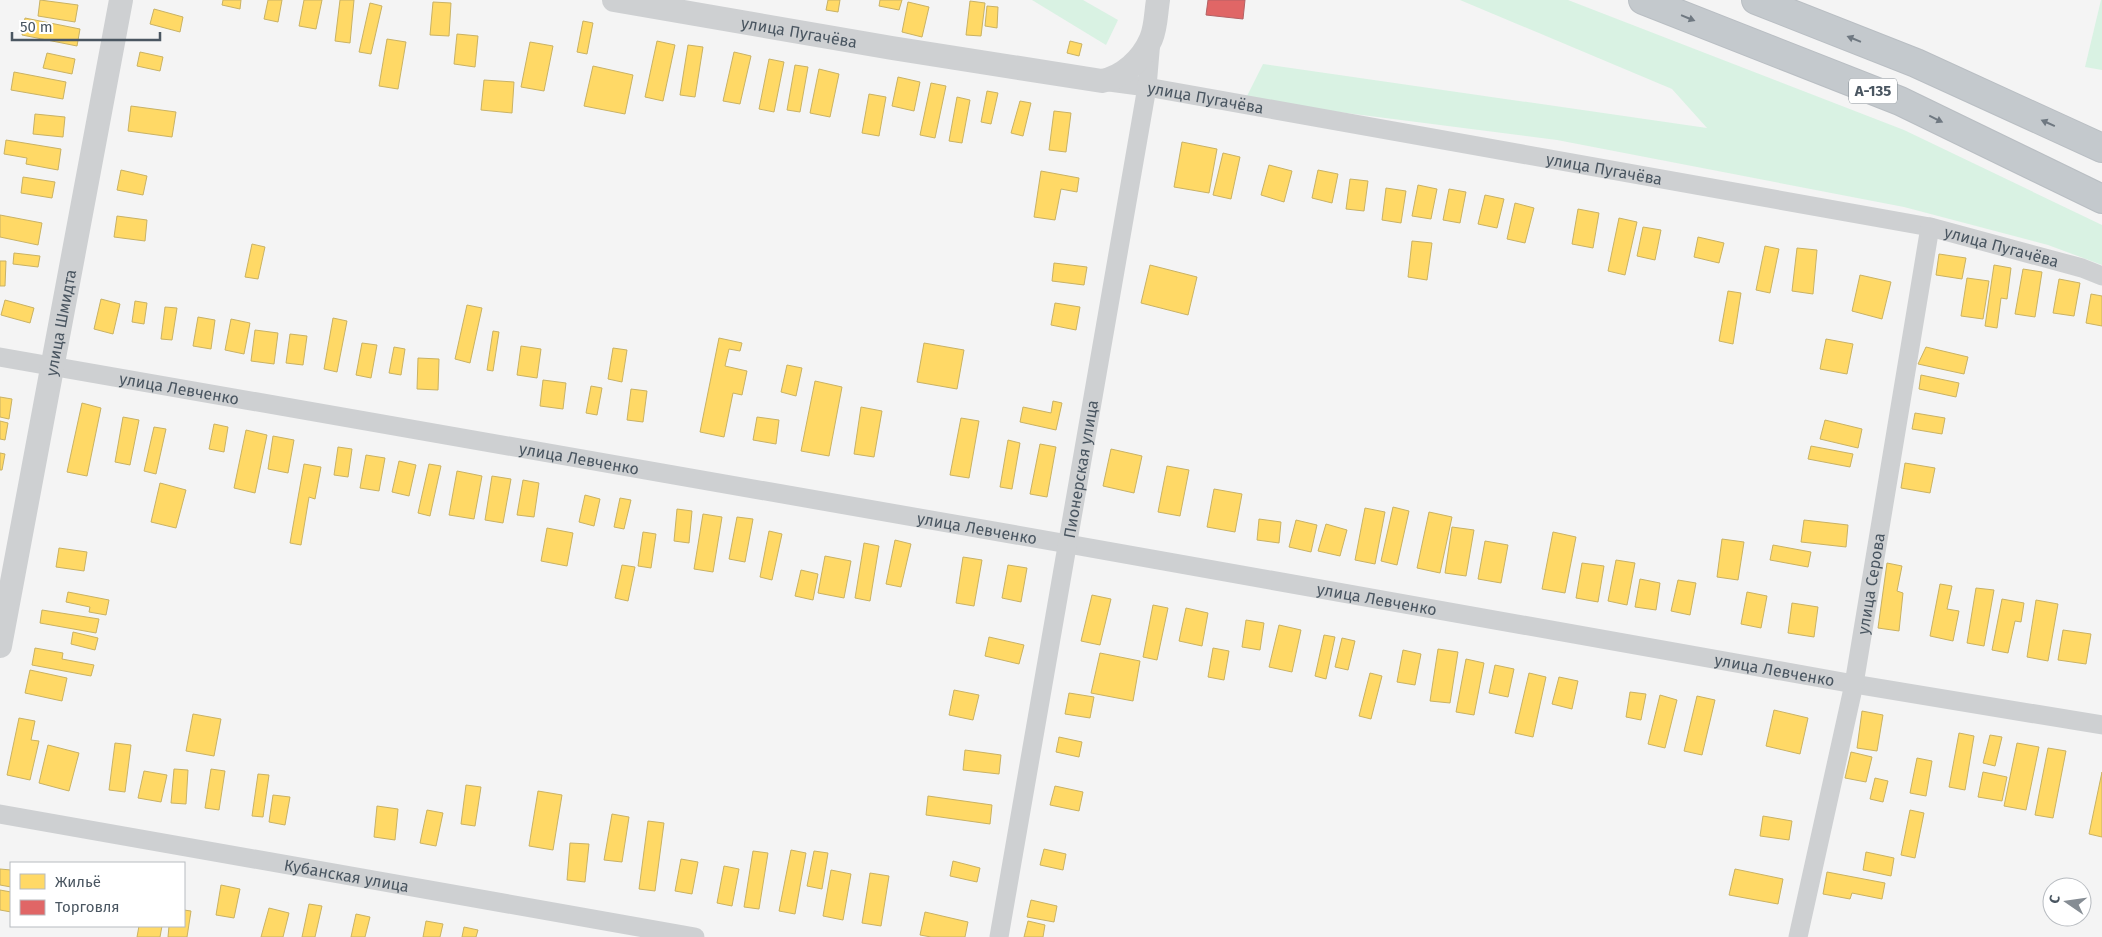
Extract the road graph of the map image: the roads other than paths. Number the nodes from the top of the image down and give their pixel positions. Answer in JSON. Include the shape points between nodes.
{"nodes":[{"id":1,"x":121,"y":0,"type":"edge"},
{"id":2,"x":614,"y":0,"type":"edge"},
{"id":3,"x":1158,"y":0,"type":"edge"},
{"id":4,"x":1643,"y":0,"type":"edge"},
{"id":5,"x":1756,"y":0,"type":"edge"},
{"id":6,"x":1151,"y":39,"type":"junction"},
{"id":7,"x":1916,"y":63,"type":"junction"},
{"id":8,"x":1102,"y":81,"type":"junction"},
{"id":9,"x":1147,"y":87,"type":"junction"},
{"id":10,"x":1900,"y":102,"type":"junction"},
{"id":11,"x":2102,"y":148,"type":"edge"},
{"id":12,"x":2102,"y":199,"type":"edge"},
{"id":13,"x":1930,"y":227,"type":"junction"},
{"id":14,"x":2102,"y":276,"type":"edge"},
{"id":15,"x":0,"y":357,"type":"edge"},
{"id":16,"x":52,"y":367,"type":"junction"},
{"id":17,"x":1068,"y":544,"type":"junction"},
{"id":18,"x":0,"y":646,"type":"edge"},
{"id":19,"x":1854,"y":684,"type":"junction"},
{"id":20,"x":2102,"y":725,"type":"edge"},
{"id":21,"x":0,"y":814,"type":"edge"},
{"id":22,"x":695,"y":937,"type":"edge"},
{"id":23,"x":999,"y":937,"type":"edge"},
{"id":24,"x":1798,"y":937,"type":"edge"}],
"edges":[{"from":1,"to":16,"type":"street","name":"улица Шмидта"},
{"from":2,"to":8,"type":"street","name":"улица Пугачёва"},
{"from":3,"to":6,"type":"street","name":"Пионерская улица"},
{"from":4,"to":10,"type":"highway","number":"А-135","one_way":true},
{"from":7,"to":5,"type":"highway","number":"А-135","one_way":true},
{"from":6,"to":8,"type":"street","name":"улица Пугачёва","via":[[1137,61],[1124,73]]},
{"from":6,"to":9,"type":"street","name":"Пионерская улица"},
{"from":7,"to":10,"type":"highway","via":[[1883,56],[1872,60],[1867,73],[1870,81]]},
{"from":11,"to":7,"type":"highway","number":"А-135","one_way":true},
{"from":8,"to":9,"type":"street","name":"улица Пугачёва"},
{"from":9,"to":13,"type":"street","name":"улица Пугачёва"},
{"from":9,"to":17,"type":"street","name":"Пионерская улица"},
{"from":10,"to":12,"type":"highway","number":"А-135","one_way":true},
{"from":13,"to":14,"type":"street","name":"улица Пугачёва"},
{"from":13,"to":19,"type":"street","name":"улица Серова"},
{"from":15,"to":16,"type":"street","name":"улица Левченко"},
{"from":16,"to":17,"type":"street","name":"улица Левченко"},
{"from":16,"to":18,"type":"street","name":"улица Шмидта"},
{"from":17,"to":19,"type":"street","name":"улица Левченко"},
{"from":17,"to":23,"type":"street","name":"Пионерская улица"},
{"from":19,"to":20,"type":"street","name":"улица Левченко"},
{"from":19,"to":24,"type":"street","name":"улица Серова"},
{"from":21,"to":22,"type":"street","name":"Кубанская улица"}]}
